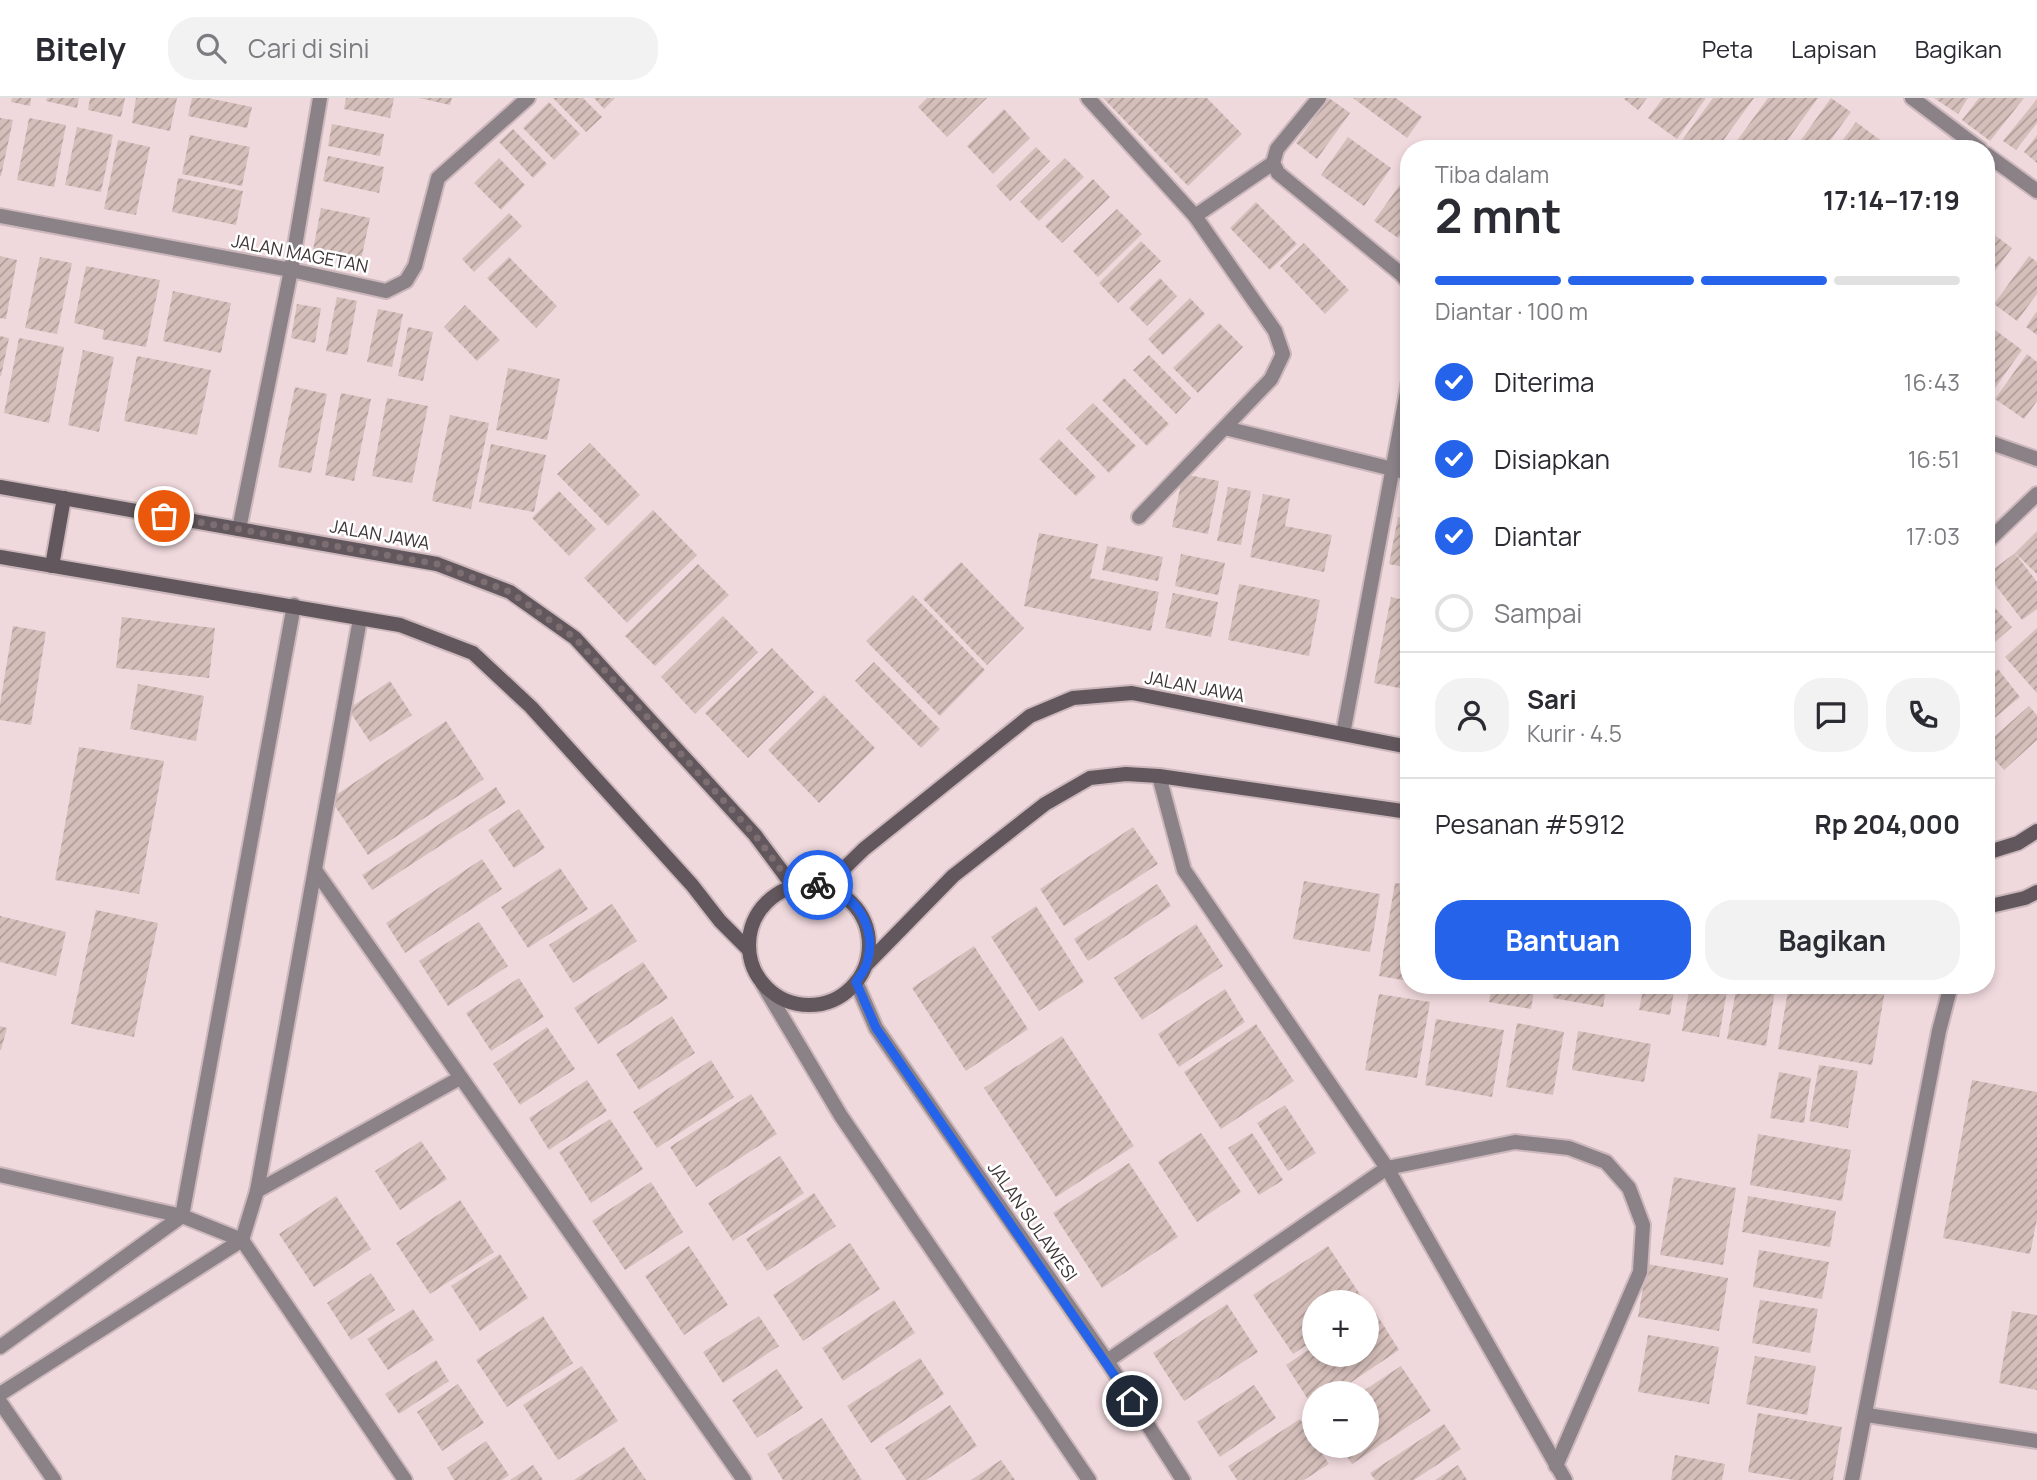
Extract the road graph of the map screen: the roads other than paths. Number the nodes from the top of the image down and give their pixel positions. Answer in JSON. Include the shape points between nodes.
{"nodes":[{"id":1,"x":320,"y":98,"type":"edge"},
{"id":2,"x":528,"y":98,"type":"edge"},
{"id":3,"x":1088,"y":98,"type":"edge"},
{"id":4,"x":1320,"y":98,"type":"edge"},
{"id":5,"x":1912,"y":98,"type":"edge"},
{"id":6,"x":1968,"y":140,"type":"edge"},
{"id":7,"x":1995,"y":160,"type":"edge"},
{"id":8,"x":1273,"y":163,"type":"junction"},
{"id":9,"x":2037,"y":191,"type":"edge"},
{"id":10,"x":0,"y":216,"type":"edge"},
{"id":11,"x":1195,"y":216,"type":"junction"},
{"id":12,"x":291,"y":270,"type":"junction"},
{"id":13,"x":1400,"y":273,"type":"edge"},
{"id":14,"x":1400,"y":426,"type":"edge"},
{"id":15,"x":1225,"y":428,"type":"junction"},
{"id":16,"x":1995,"y":445,"type":"edge"},
{"id":17,"x":2037,"y":459,"type":"edge"},
{"id":18,"x":1391,"y":470,"type":"junction"},
{"id":19,"x":1400,"y":472,"type":"edge"},
{"id":20,"x":0,"y":487,"type":"edge"},
{"id":21,"x":2037,"y":494,"type":"edge"},
{"id":22,"x":64,"y":498,"type":"junction"},
{"id":23,"x":1139,"y":517,"type":"dead end"},
{"id":24,"x":239,"y":529,"type":"junction"},
{"id":25,"x":1995,"y":534,"type":"edge"},
{"id":26,"x":0,"y":557,"type":"edge"},
{"id":27,"x":52,"y":566,"type":"junction"},
{"id":28,"x":294,"y":606,"type":"junction"},
{"id":29,"x":360,"y":619,"type":"junction"},
{"id":30,"x":1343,"y":734,"type":"junction"},
{"id":31,"x":1400,"y":745,"type":"edge"},
{"id":32,"x":1159,"y":776,"type":"junction"},
{"id":33,"x":1400,"y":811,"type":"edge"},
{"id":34,"x":2037,"y":831,"type":"edge"},
{"id":35,"x":1995,"y":850,"type":"edge"},
{"id":36,"x":315,"y":870,"type":"junction"},
{"id":37,"x":793,"y":886,"type":"junction"},
{"id":38,"x":826,"y":886,"type":"junction"},
{"id":39,"x":2037,"y":892,"type":"edge"},
{"id":40,"x":1995,"y":905,"type":"edge"},
{"id":41,"x":749,"y":950,"type":"junction"},
{"id":42,"x":867,"y":964,"type":"junction"},
{"id":43,"x":856,"y":982,"type":"junction"},
{"id":44,"x":762,"y":983,"type":"junction"},
{"id":45,"x":1949,"y":994,"type":"edge"},
{"id":46,"x":460,"y":1079,"type":"junction"},
{"id":47,"x":1387,"y":1168,"type":"junction"},
{"id":48,"x":0,"y":1175,"type":"edge"},
{"id":49,"x":257,"y":1191,"type":"junction"},
{"id":50,"x":182,"y":1216,"type":"junction"},
{"id":51,"x":242,"y":1240,"type":"junction"},
{"id":52,"x":0,"y":1347,"type":"edge"},
{"id":53,"x":1107,"y":1361,"type":"junction"},
{"id":54,"x":0,"y":1394,"type":"edge"},
{"id":55,"x":0,"y":1402,"type":"edge"},
{"id":56,"x":1867,"y":1415,"type":"junction"},
{"id":57,"x":2037,"y":1441,"type":"edge"},
{"id":58,"x":1556,"y":1466,"type":"junction"},
{"id":59,"x":54,"y":1480,"type":"edge"},
{"id":60,"x":405,"y":1480,"type":"edge"},
{"id":61,"x":744,"y":1480,"type":"edge"},
{"id":62,"x":1089,"y":1480,"type":"edge"},
{"id":63,"x":1183,"y":1480,"type":"edge"},
{"id":64,"x":1565,"y":1480,"type":"edge"},
{"id":65,"x":1852,"y":1480,"type":"edge"}],
"edges":[{"from":1,"to":12,"type":"street"},
{"from":2,"to":12,"type":"street","name":"JALAN MAGETAN","via":[[438,178],[415,266],[406,281],[386,290]]},
{"from":3,"to":11,"type":"street"},
{"from":4,"to":8,"type":"street","via":[[1277,149]]},
{"from":5,"to":6,"type":"street"},
{"from":7,"to":9,"type":"street"},
{"from":8,"to":11,"type":"street"},
{"from":8,"to":13,"type":"street","via":[[1278,173]]},
{"from":10,"to":12,"type":"street","name":"JALAN MAGETAN"},
{"from":11,"to":15,"type":"street","via":[[1275,331],[1283,354],[1271,379]]},
{"from":12,"to":24,"type":"street"},
{"from":14,"to":18,"type":"street"},
{"from":15,"to":18,"type":"street"},
{"from":15,"to":23,"type":"street"},
{"from":16,"to":17,"type":"street"},
{"from":18,"to":19,"type":"street"},
{"from":18,"to":30,"type":"street"},
{"from":20,"to":22,"type":"main road","name":"JALAN JAWA"},
{"from":21,"to":25,"type":"street"},
{"from":22,"to":24,"type":"main road","name":"JALAN JAWA"},
{"from":22,"to":27,"type":"main road"},
{"from":24,"to":37,"type":"main road","name":"JALAN JAWA","via":[[437,564],[510,592],[575,638],[755,835]]},
{"from":26,"to":27,"type":"main road"},
{"from":27,"to":28,"type":"main road"},
{"from":28,"to":29,"type":"main road"},
{"from":28,"to":50,"type":"street"},
{"from":29,"to":36,"type":"street"},
{"from":29,"to":41,"type":"main road","via":[[400,625],[473,653],[531,707]]},
{"from":30,"to":31,"type":"main road","name":"JALAN JAWA"},
{"from":30,"to":38,"type":"main road","name":"JALAN JAWA","via":[[1132,693],[1073,698],[1030,716],[864,849]]},
{"from":32,"to":33,"type":"main road"},
{"from":32,"to":42,"type":"main road","via":[[1090,778],[1045,804],[953,876]]},
{"from":32,"to":47,"type":"street","via":[[1184,870]]},
{"from":34,"to":35,"type":"main road"},
{"from":36,"to":46,"type":"street"},
{"from":36,"to":49,"type":"street"},
{"from":37,"to":38,"type":"main road"},
{"from":37,"to":41,"type":"main road","via":[[769,899],[753,922]]},
{"from":38,"to":42,"type":"main road","via":[[844,895],[863,917],[870,945]]},
{"from":39,"to":40,"type":"main road"},
{"from":41,"to":44,"type":"main road"},
{"from":42,"to":43,"type":"main road"},
{"from":43,"to":44,"type":"main road","via":[[835,998],[810,1005],[792,1003]]},
{"from":43,"to":53,"type":"street","name":"JALAN SULAWESI","via":[[876,1028]]},
{"from":44,"to":62,"type":"street","via":[[841,1116]]},
{"from":45,"to":56,"type":"street"},
{"from":46,"to":49,"type":"street"},
{"from":46,"to":61,"type":"street"},
{"from":47,"to":53,"type":"street"},
{"from":47,"to":58,"type":"street"},
{"from":47,"to":58,"type":"street","via":[[1515,1142],[1569,1148],[1605,1162],[1629,1188],[1643,1225],[1640,1272]]},
{"from":48,"to":50,"type":"street"},
{"from":49,"to":51,"type":"street"},
{"from":50,"to":51,"type":"street"},
{"from":50,"to":52,"type":"street"},
{"from":51,"to":54,"type":"street"},
{"from":51,"to":60,"type":"street"},
{"from":53,"to":63,"type":"street","name":"JALAN SULAWESI"},
{"from":55,"to":59,"type":"street"},
{"from":56,"to":57,"type":"street"},
{"from":56,"to":65,"type":"street"},
{"from":58,"to":64,"type":"street"}]}
